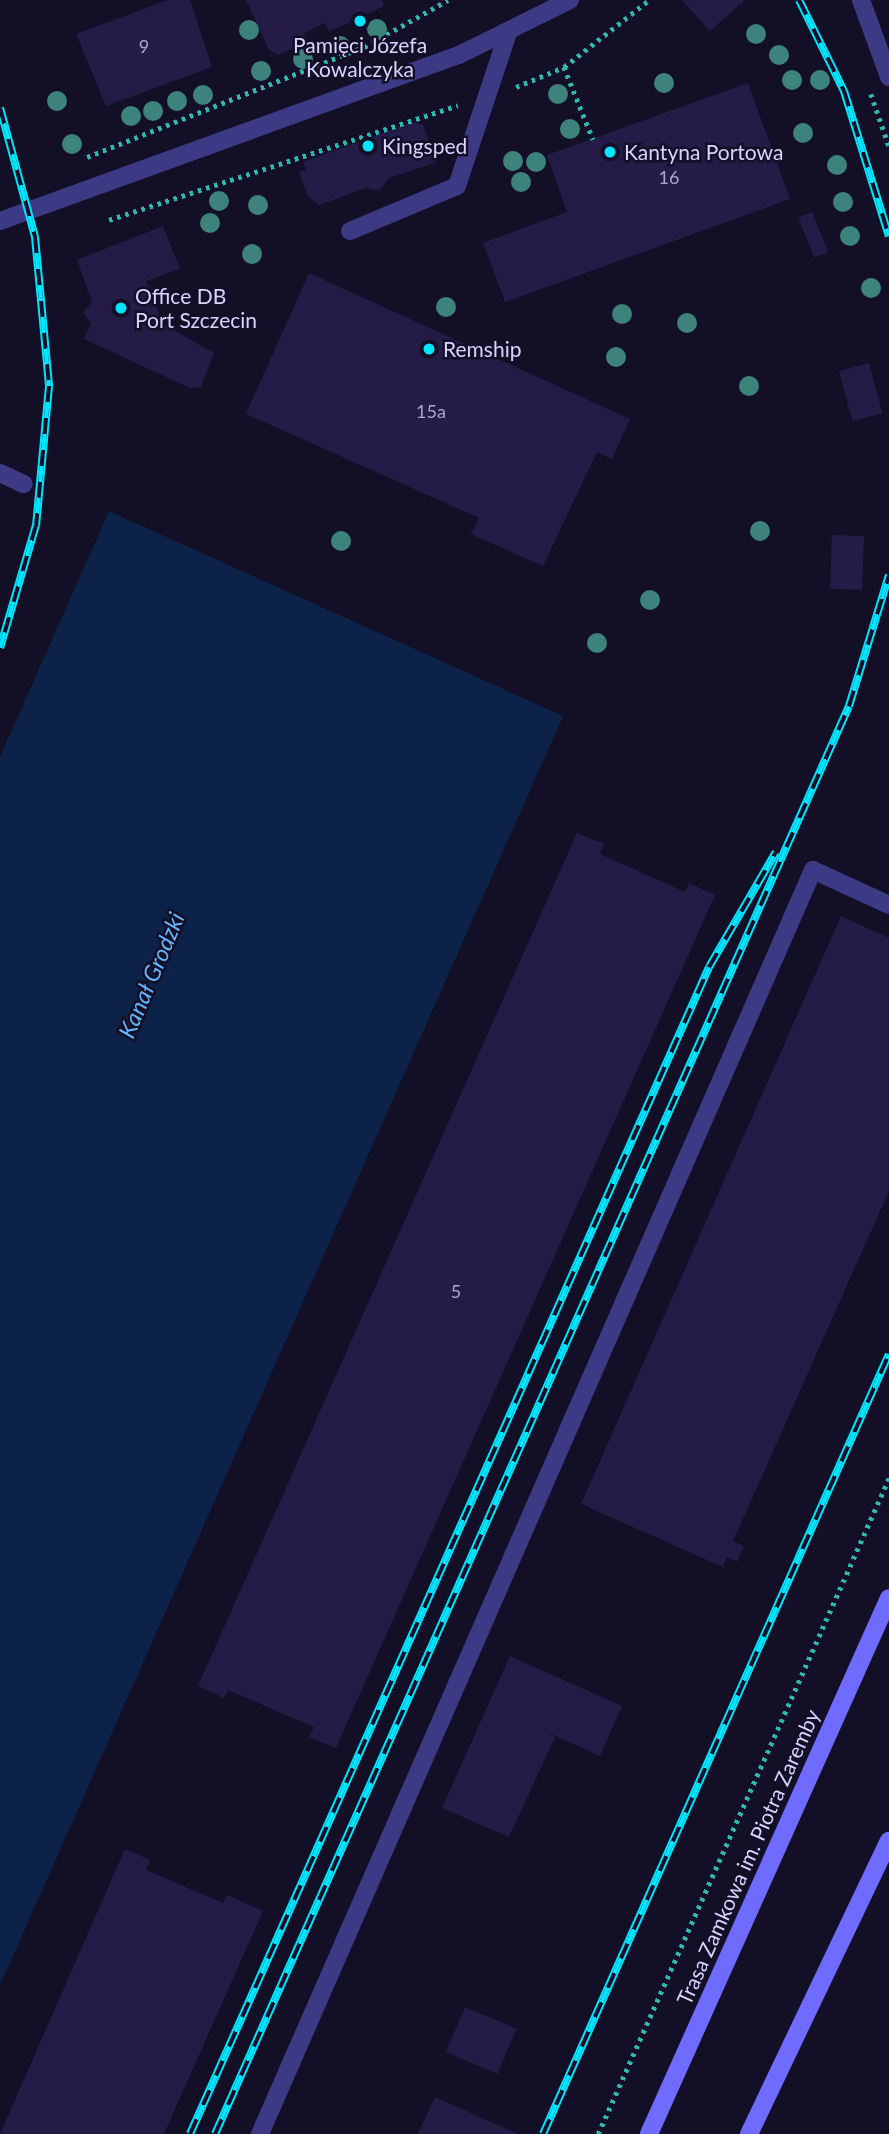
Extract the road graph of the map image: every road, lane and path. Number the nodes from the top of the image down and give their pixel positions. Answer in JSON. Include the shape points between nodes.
{"nodes":[{"id":1,"x":448,"y":0,"type":"edge"},
{"id":2,"x":570,"y":0,"type":"edge"},
{"id":3,"x":649,"y":0,"type":"edge"},
{"id":4,"x":861,"y":0,"type":"edge"},
{"id":5,"x":508,"y":33,"type":"junction"},
{"id":6,"x":564,"y":67,"type":"junction"},
{"id":7,"x":889,"y":77,"type":"edge"},
{"id":8,"x":487,"y":98,"type":"junction"},
{"id":9,"x":593,"y":139,"type":"dead end"},
{"id":10,"x":87,"y":158,"type":"dead end"},
{"id":11,"x":109,"y":220,"type":"dead end"},
{"id":12,"x":0,"y":221,"type":"edge"},
{"id":13,"x":350,"y":231,"type":"dead end"},
{"id":14,"x":0,"y":473,"type":"edge"},
{"id":15,"x":24,"y":484,"type":"dead end"},
{"id":16,"x":889,"y":905,"type":"edge"},
{"id":17,"x":889,"y":1478,"type":"edge"},
{"id":18,"x":889,"y":1598,"type":"edge"},
{"id":19,"x":889,"y":1841,"type":"edge"},
{"id":20,"x":260,"y":2134,"type":"edge"},
{"id":21,"x":598,"y":2134,"type":"edge"},
{"id":22,"x":649,"y":2134,"type":"edge"},
{"id":23,"x":749,"y":2134,"type":"edge"}],
"edges":[{"from":1,"to":10,"type":"path","via":[[364,47]]},
{"from":2,"to":5,"type":"street"},
{"from":3,"to":6,"type":"path"},
{"from":4,"to":7,"type":"street"},
{"from":5,"to":8,"type":"street"},
{"from":5,"to":12,"type":"street"},
{"from":6,"to":8,"type":"path"},
{"from":6,"to":9,"type":"path"},
{"from":8,"to":11,"type":"path","via":[[413,116]]},
{"from":8,"to":13,"type":"street","via":[[457,186]]},
{"from":14,"to":15,"type":"street"},
{"from":16,"to":20,"type":"street","via":[[813,870]]},
{"from":17,"to":21,"type":"path"},
{"from":18,"to":22,"type":"main road","name":"Trasa Zamkowa im. Piotra Zaremby"},
{"from":19,"to":23,"type":"main road"}]}
